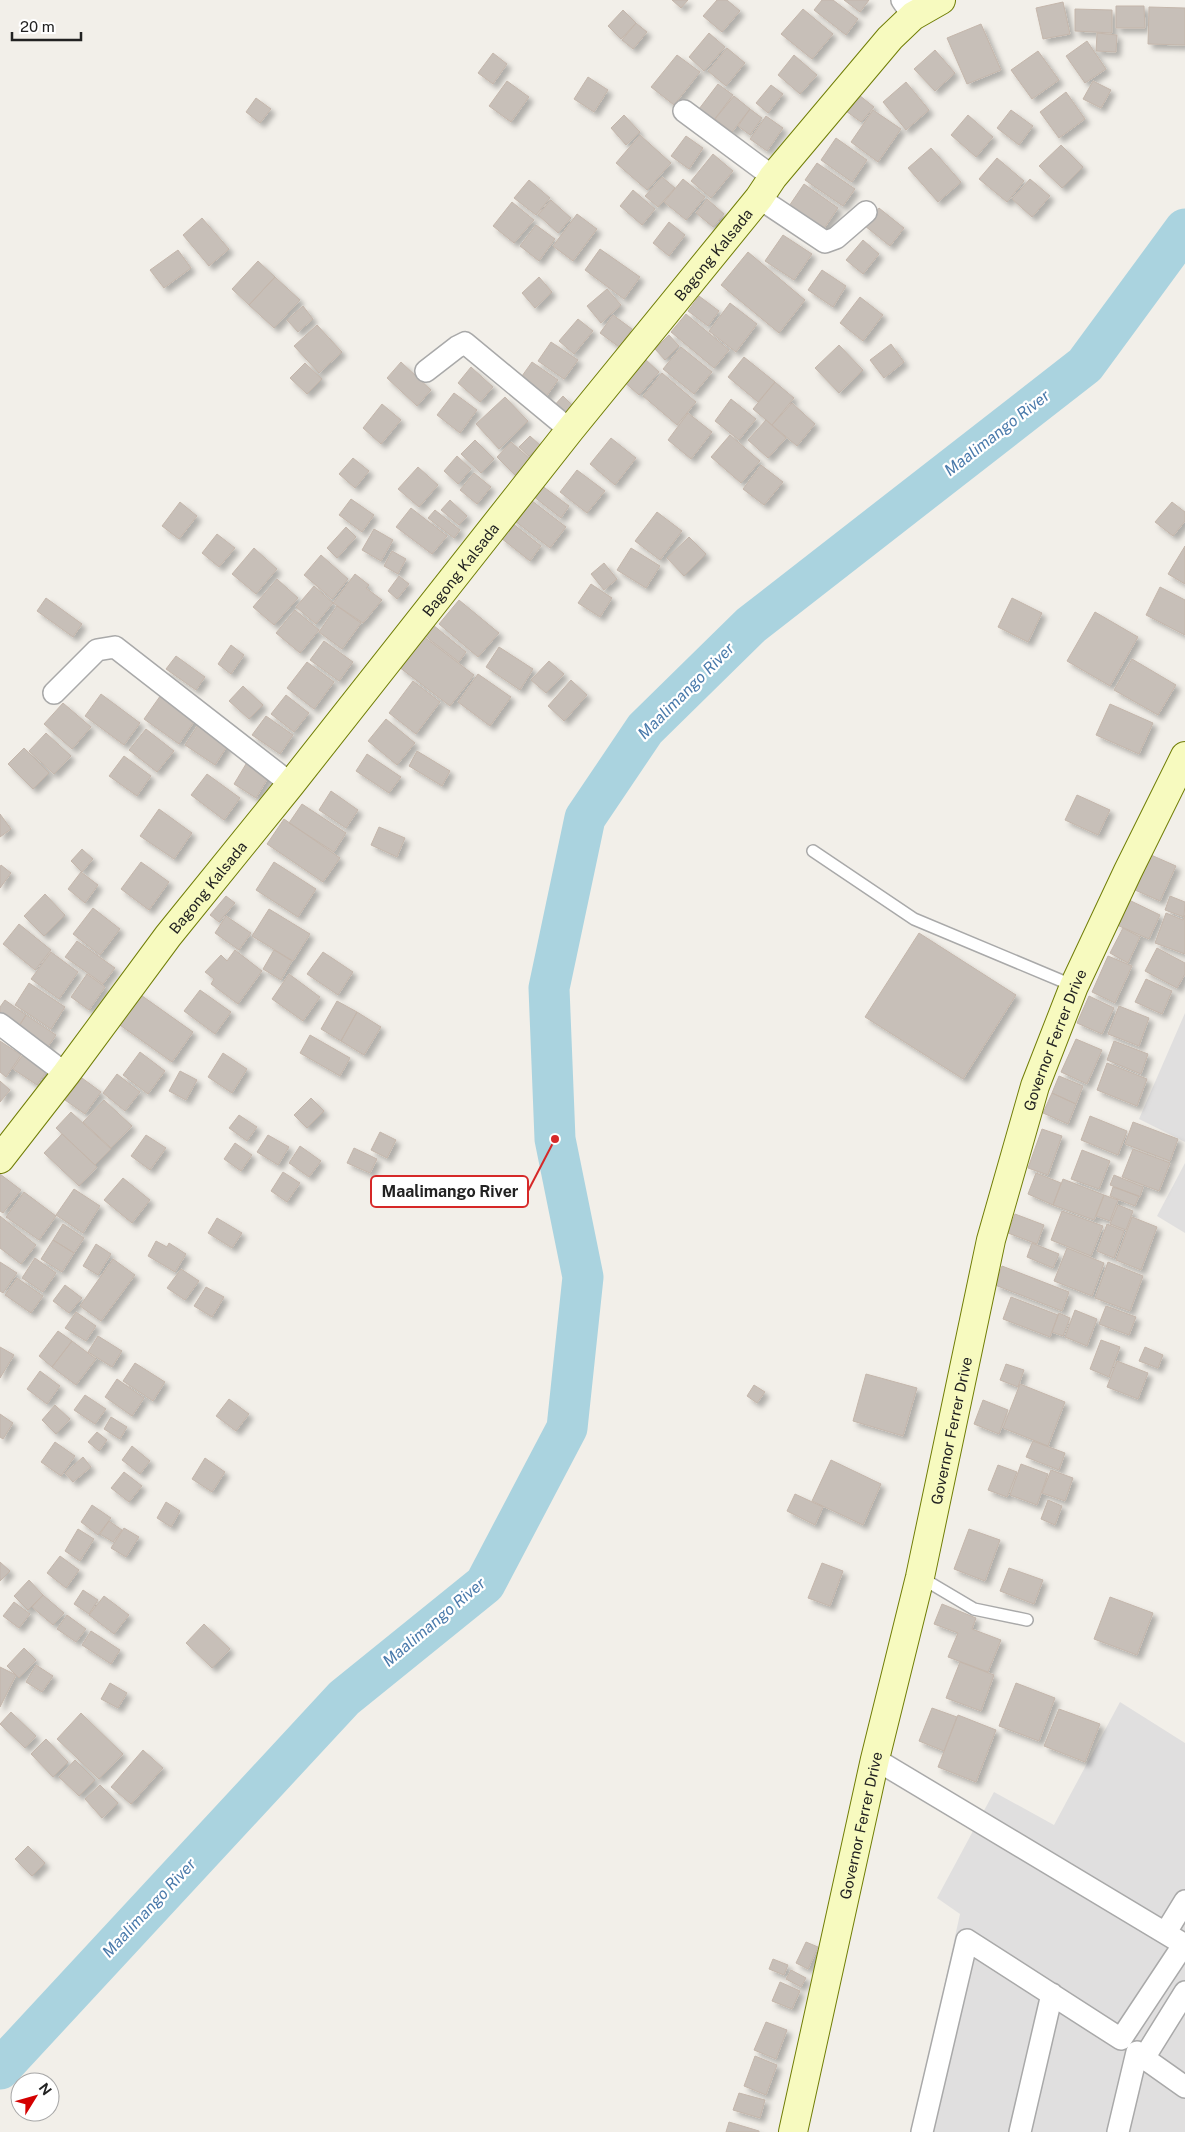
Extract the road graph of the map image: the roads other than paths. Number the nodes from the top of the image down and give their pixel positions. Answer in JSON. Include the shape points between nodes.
{"nodes":[{"id":1,"x":940,"y":0,"type":"edge"},
{"id":2,"x":908,"y":8,"type":"edge"},
{"id":3,"x":684,"y":111,"type":"dead end"},
{"id":4,"x":766,"y":187,"type":"junction"},
{"id":5,"x":866,"y":212,"type":"dead end"},
{"id":6,"x":426,"y":372,"type":"dead end"},
{"id":7,"x":570,"y":430,"type":"junction"},
{"id":8,"x":54,"y":693,"type":"dead end"},
{"id":9,"x":1185,"y":756,"type":"edge"},
{"id":10,"x":291,"y":784,"type":"junction"},
{"id":11,"x":813,"y":851,"type":"dead end"},
{"id":12,"x":1074,"y":986,"type":"junction"},
{"id":13,"x":0,"y":1024,"type":"edge"},
{"id":14,"x":66,"y":1074,"type":"junction"},
{"id":15,"x":0,"y":1159,"type":"edge"},
{"id":16,"x":920,"y":1577,"type":"junction"},
{"id":17,"x":1027,"y":1620,"type":"dead end"},
{"id":18,"x":875,"y":1759,"type":"junction"},
{"id":19,"x":1185,"y":1901,"type":"edge"},
{"id":20,"x":1178,"y":1940,"type":"edge"},
{"id":21,"x":1185,"y":1992,"type":"edge"},
{"id":22,"x":1052,"y":1994,"type":"junction"},
{"id":23,"x":1134,"y":2049,"type":"junction"},
{"id":24,"x":1185,"y":2087,"type":"edge"},
{"id":25,"x":793,"y":2132,"type":"edge"},
{"id":26,"x":922,"y":2132,"type":"edge"},
{"id":27,"x":1020,"y":2132,"type":"edge"},
{"id":28,"x":1118,"y":2132,"type":"edge"}],
"edges":[{"from":1,"to":2,"type":"street","name":"Bagong Kalsada"},
{"from":2,"to":4,"type":"street","name":"Bagong Kalsada","via":[[890,38]]},
{"from":3,"to":4,"type":"street"},
{"from":4,"to":5,"type":"street","via":[[825,242],[836,238]]},
{"from":4,"to":7,"type":"street","name":"Bagong Kalsada"},
{"from":6,"to":7,"type":"street","via":[[465,343]]},
{"from":7,"to":10,"type":"street","name":"Bagong Kalsada"},
{"from":8,"to":10,"type":"street","via":[[97,650],[114,647]]},
{"from":9,"to":12,"type":"street","name":"Governor Ferrer Drive"},
{"from":10,"to":14,"type":"street","name":"Bagong Kalsada","via":[[168,936]]},
{"from":11,"to":12,"type":"lane","via":[[914,919]]},
{"from":12,"to":16,"type":"street","name":"Governor Ferrer Drive","via":[[1034,1086],[991,1240]]},
{"from":13,"to":14,"type":"street"},
{"from":14,"to":15,"type":"street","name":"Bagong Kalsada"},
{"from":16,"to":17,"type":"lane","via":[[974,1609]]},
{"from":16,"to":18,"type":"street","name":"Governor Ferrer Drive"},
{"from":18,"to":20,"type":"street"},
{"from":18,"to":25,"type":"street","name":"Governor Ferrer Drive"},
{"from":19,"to":20,"type":"street"},
{"from":20,"to":23,"type":"street"},
{"from":21,"to":23,"type":"street"},
{"from":22,"to":23,"type":"street"},
{"from":22,"to":26,"type":"street","via":[[967,1940]]},
{"from":22,"to":27,"type":"street"},
{"from":23,"to":24,"type":"street"},
{"from":23,"to":28,"type":"street"}]}
